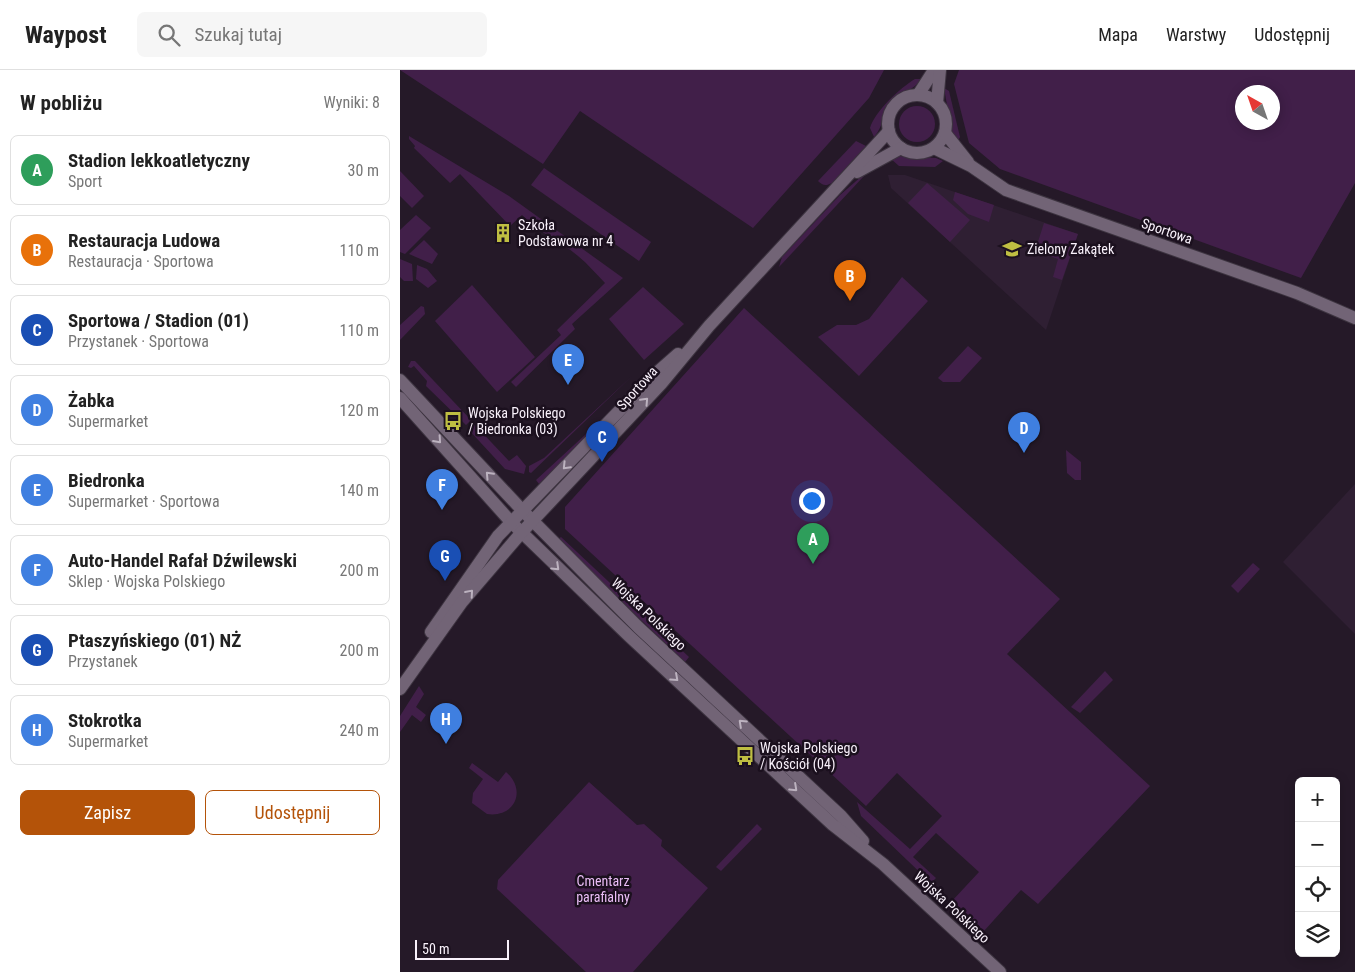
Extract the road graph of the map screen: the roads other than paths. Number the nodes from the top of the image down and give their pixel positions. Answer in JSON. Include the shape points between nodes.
{"nodes":[{"id":1,"x":934,"y":70,"type":"edge"},
{"id":2,"x":940,"y":70,"type":"edge"},
{"id":3,"x":918,"y":95,"type":"junction"},
{"id":4,"x":938,"y":103,"type":"junction"},
{"id":5,"x":889,"y":131,"type":"junction"},
{"id":6,"x":945,"y":133,"type":"junction"},
{"id":7,"x":901,"y":148,"type":"junction"},
{"id":8,"x":934,"y":148,"type":"junction"},
{"id":9,"x":866,"y":162,"type":"junction"},
{"id":10,"x":972,"y":166,"type":"junction"},
{"id":11,"x":1355,"y":318,"type":"edge"},
{"id":12,"x":709,"y":326,"type":"junction"},
{"id":13,"x":400,"y":380,"type":"edge"},
{"id":14,"x":400,"y":398,"type":"edge"},
{"id":15,"x":522,"y":510,"type":"junction"},
{"id":16,"x":533,"y":521,"type":"junction"},
{"id":17,"x":511,"y":522,"type":"junction"},
{"id":18,"x":522,"y":532,"type":"junction"},
{"id":19,"x":400,"y":688,"type":"edge"},
{"id":20,"x":883,"y":864,"type":"junction"},
{"id":21,"x":1000,"y":972,"type":"edge"}],
"edges":[{"from":1,"to":3,"type":"street"},
{"from":2,"to":4,"type":"street"},
{"from":3,"to":4,"type":"street"},
{"from":3,"to":5,"type":"street","via":[[903,99],[895,106],[890,115]]},
{"from":4,"to":6,"type":"street","via":[[945,117]]},
{"from":5,"to":7,"type":"street"},
{"from":5,"to":9,"type":"street","name":"Sportowa"},
{"from":6,"to":8,"type":"street"},
{"from":6,"to":10,"type":"street","name":"Sportowa"},
{"from":7,"to":8,"type":"street","via":[[915,153]]},
{"from":7,"to":9,"type":"street","name":"Sportowa"},
{"from":8,"to":10,"type":"street","name":"Sportowa"},
{"from":9,"to":12,"type":"street","name":"Sportowa"},
{"from":10,"to":11,"type":"street","name":"Sportowa","via":[[1006,190],[1297,292]]},
{"from":12,"to":15,"type":"street","name":"Sportowa","one_way":true,"via":[[653,376]]},
{"from":16,"to":12,"type":"street","name":"Sportowa","one_way":true,"via":[[661,384]]},
{"from":15,"to":13,"type":"street","name":"Wojska Polskiego","one_way":true},
{"from":14,"to":17,"type":"street","name":"Wojska Polskiego","one_way":true},
{"from":15,"to":16,"type":"street","name":"Wojska Polskiego"},
{"from":15,"to":17,"type":"street","name":"Sportowa"},
{"from":16,"to":18,"type":"street","name":"Sportowa"},
{"from":20,"to":16,"type":"street","name":"Wojska Polskiego","one_way":true,"via":[[841,816],[638,627]]},
{"from":17,"to":18,"type":"street","name":"Wojska Polskiego"},
{"from":17,"to":19,"type":"street","name":"Sportowa","via":[[456,594]]},
{"from":19,"to":18,"type":"street","name":"Sportowa","one_way":true,"via":[[462,602]]},
{"from":18,"to":20,"type":"street","name":"Wojska Polskiego","one_way":true,"via":[[833,825]]},
{"from":20,"to":21,"type":"street","name":"Wojska Polskiego"}]}
